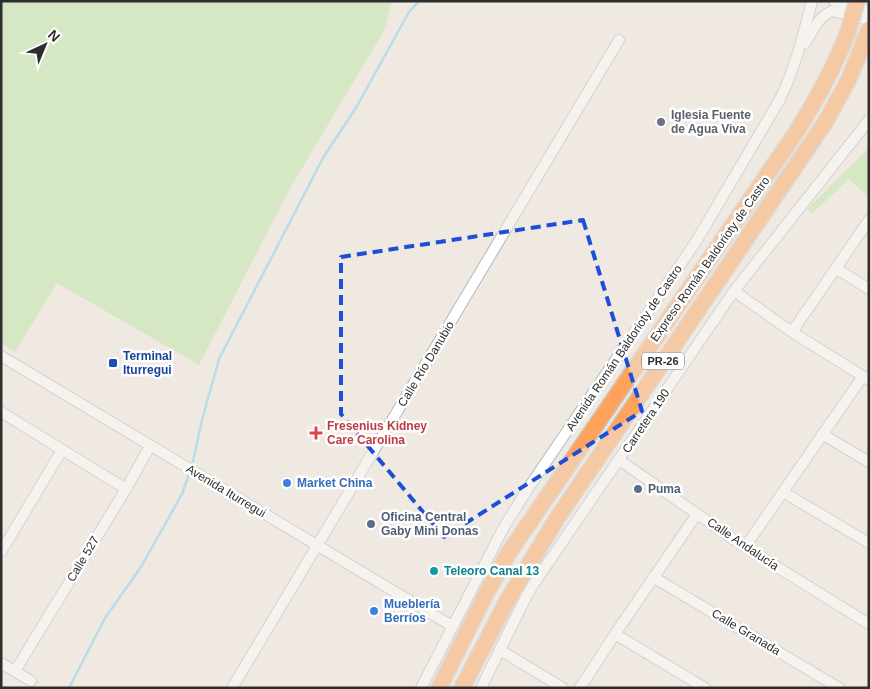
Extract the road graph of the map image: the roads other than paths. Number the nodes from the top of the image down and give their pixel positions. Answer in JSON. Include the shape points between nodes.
{"nodes":[{"id":1,"x":834,"y":1,"type":"edge"},
{"id":2,"x":857,"y":1,"type":"edge"},
{"id":3,"x":812,"y":2,"type":"edge"},
{"id":4,"x":869,"y":10,"type":"edge"},
{"id":5,"x":869,"y":20,"type":"edge"},
{"id":6,"x":868,"y":33,"type":"edge"},
{"id":7,"x":619,"y":40,"type":"dead end"},
{"id":8,"x":798,"y":55,"type":"junction"},
{"id":9,"x":869,"y":120,"type":"edge"},
{"id":10,"x":869,"y":220,"type":"edge"},
{"id":11,"x":836,"y":269,"type":"junction"},
{"id":12,"x":869,"y":289,"type":"edge"},
{"id":13,"x":734,"y":291,"type":"junction"},
{"id":14,"x":792,"y":332,"type":"junction"},
{"id":15,"x":1,"y":356,"type":"edge"},
{"id":16,"x":866,"y":378,"type":"edge"},
{"id":17,"x":1,"y":412,"type":"edge"},
{"id":18,"x":822,"y":434,"type":"junction"},
{"id":19,"x":150,"y":446,"type":"junction"},
{"id":20,"x":62,"y":450,"type":"junction"},
{"id":21,"x":619,"y":460,"type":"junction"},
{"id":22,"x":869,"y":462,"type":"edge"},
{"id":23,"x":126,"y":488,"type":"junction"},
{"id":24,"x":783,"y":492,"type":"junction"},
{"id":25,"x":697,"y":514,"type":"junction"},
{"id":26,"x":869,"y":543,"type":"edge"},
{"id":27,"x":318,"y":546,"type":"junction"},
{"id":28,"x":745,"y":546,"type":"junction"},
{"id":29,"x":1,"y":552,"type":"edge"},
{"id":30,"x":653,"y":577,"type":"junction"},
{"id":31,"x":869,"y":624,"type":"edge"},
{"id":32,"x":452,"y":626,"type":"junction"},
{"id":33,"x":614,"y":634,"type":"junction"},
{"id":34,"x":500,"y":650,"type":"junction"},
{"id":35,"x":1,"y":663,"type":"edge"},
{"id":36,"x":14,"y":671,"type":"junction"},
{"id":37,"x":31,"y":681,"type":"dead end"},
{"id":38,"x":232,"y":688,"type":"edge"},
{"id":39,"x":421,"y":688,"type":"edge"},
{"id":40,"x":439,"y":688,"type":"edge"},
{"id":41,"x":462,"y":688,"type":"edge"},
{"id":42,"x":481,"y":688,"type":"edge"},
{"id":43,"x":564,"y":688,"type":"edge"},
{"id":44,"x":580,"y":688,"type":"edge"},
{"id":45,"x":705,"y":688,"type":"edge"},
{"id":46,"x":839,"y":688,"type":"edge"}],
"edges":[{"from":1,"to":4,"type":"street"},
{"from":2,"to":40,"type":"highway","name":"Expreso Román Baldorioty de Castro","number":"PR-26","bridge":true,"via":[[832,69],[796,134],[508,554]]},
{"from":3,"to":8,"type":"street","name":"Avenida Román Baldorioty de Castro"},
{"from":5,"to":8,"type":"street","via":[[837,12],[828,13],[818,22]]},
{"from":6,"to":41,"type":"highway","name":"Expreso Román Baldorioty de Castro","number":"PR-26","via":[[849,79],[812,144],[556,520],[507,601]]},
{"from":7,"to":27,"type":"street","name":"Calle Río Danubio"},
{"from":8,"to":32,"type":"street","name":"Avenida Román Baldorioty de Castro","via":[[779,100],[698,240],[527,490]]},
{"from":9,"to":13,"type":"street","name":"Carretera 190"},
{"from":10,"to":11,"type":"street"},
{"from":11,"to":12,"type":"street"},
{"from":11,"to":14,"type":"street"},
{"from":13,"to":14,"type":"street"},
{"from":13,"to":21,"type":"street","name":"Carretera 190"},
{"from":14,"to":16,"type":"street"},
{"from":15,"to":19,"type":"street","name":"Avenida Iturregui"},
{"from":16,"to":18,"type":"street"},
{"from":17,"to":20,"type":"street"},
{"from":18,"to":22,"type":"street"},
{"from":18,"to":24,"type":"street"},
{"from":19,"to":23,"type":"street","name":"Calle 527"},
{"from":19,"to":27,"type":"street","name":"Avenida Iturregui"},
{"from":20,"to":23,"type":"street"},
{"from":20,"to":29,"type":"street"},
{"from":21,"to":25,"type":"street","name":"Calle Andalucía"},
{"from":21,"to":34,"type":"street","name":"Carretera 190","via":[[535,582]]},
{"from":23,"to":36,"type":"street","name":"Calle 527"},
{"from":24,"to":26,"type":"street"},
{"from":24,"to":28,"type":"street"},
{"from":25,"to":28,"type":"street","name":"Calle Andalucía"},
{"from":25,"to":30,"type":"street"},
{"from":27,"to":32,"type":"street","name":"Avenida Iturregui"},
{"from":27,"to":38,"type":"street","name":"Calle Río Danubio"},
{"from":28,"to":31,"type":"street","name":"Calle Andalucía"},
{"from":30,"to":33,"type":"street"},
{"from":30,"to":46,"type":"street","name":"Calle Granada"},
{"from":32,"to":39,"type":"street","name":"Avenida Román Baldorioty de Castro"},
{"from":33,"to":44,"type":"street"},
{"from":33,"to":45,"type":"street"},
{"from":34,"to":42,"type":"street","name":"Carretera 190"},
{"from":34,"to":43,"type":"street"},
{"from":35,"to":36,"type":"street"},
{"from":36,"to":37,"type":"street"}]}
